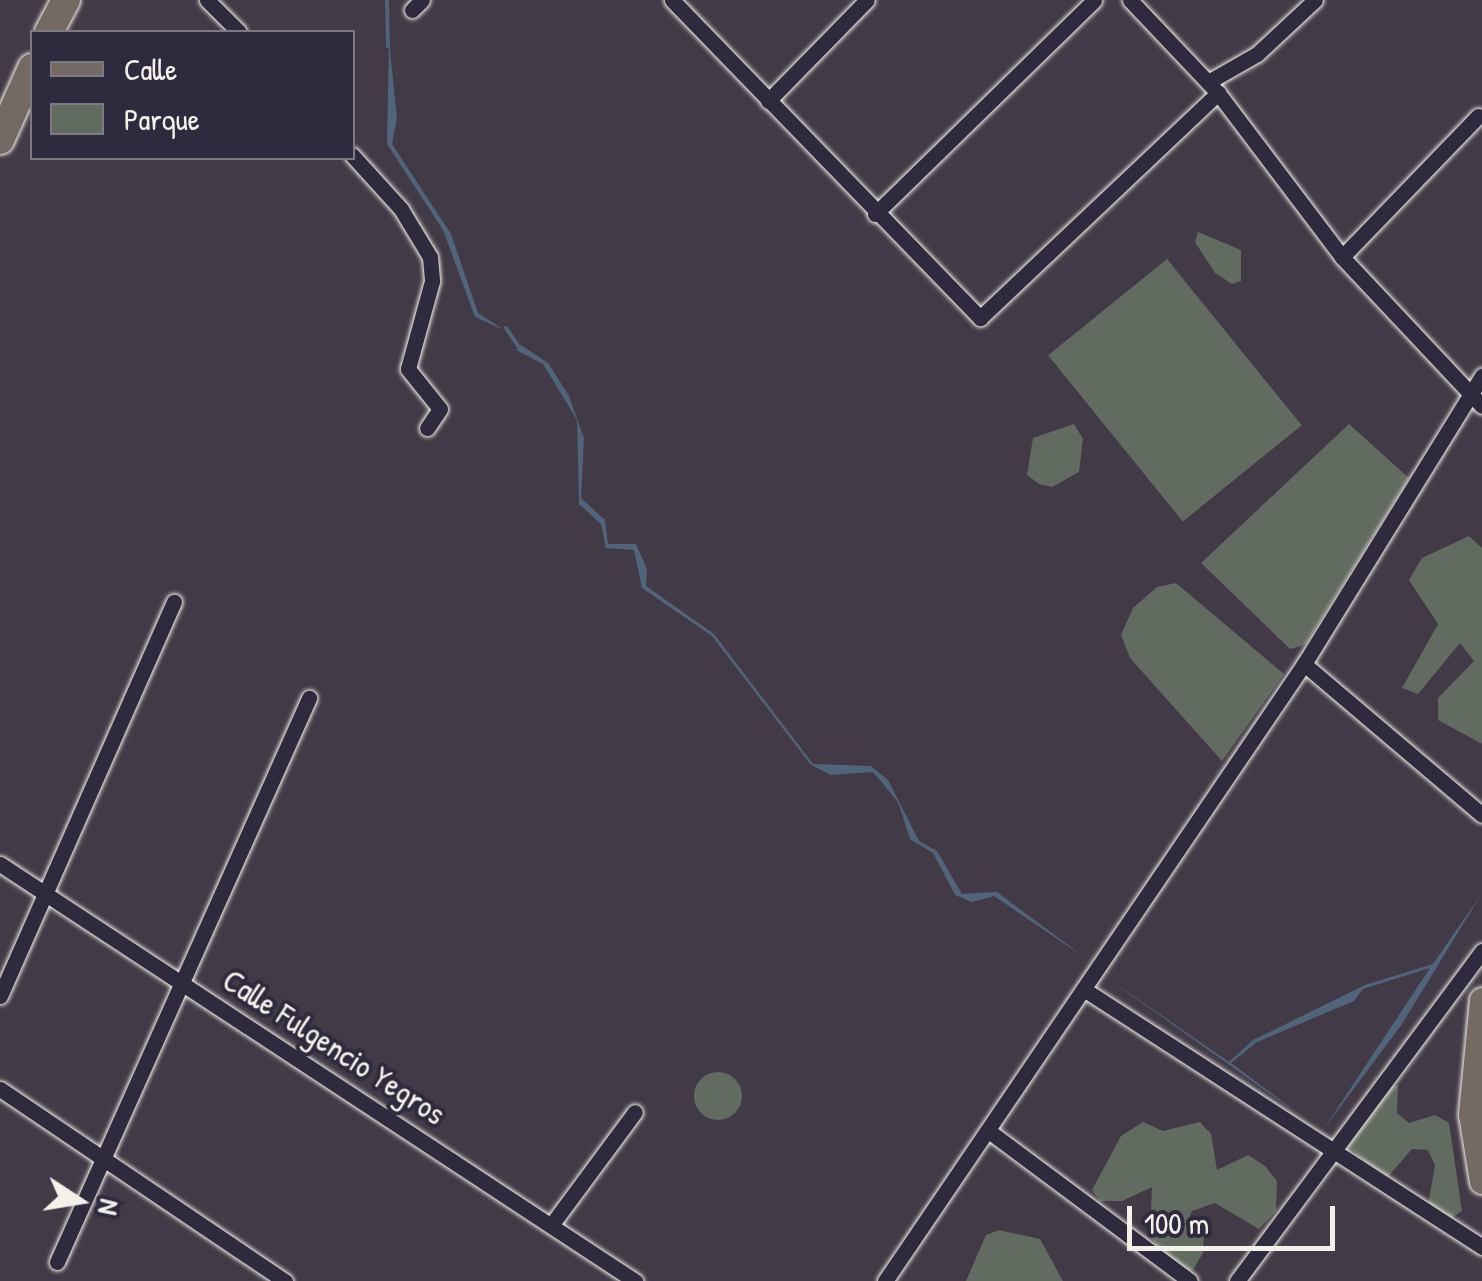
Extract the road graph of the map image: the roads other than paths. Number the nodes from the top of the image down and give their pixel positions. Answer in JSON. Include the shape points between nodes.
{"nodes":[{"id":1,"x":66,"y":0,"type":"edge"},
{"id":2,"x":208,"y":0,"type":"edge"},
{"id":3,"x":672,"y":0,"type":"edge"},
{"id":4,"x":867,"y":0,"type":"edge"},
{"id":5,"x":1094,"y":0,"type":"edge"},
{"id":6,"x":1130,"y":0,"type":"edge"},
{"id":7,"x":1316,"y":0,"type":"edge"},
{"id":8,"x":50,"y":30,"type":"edge"},
{"id":9,"x":236,"y":30,"type":"edge"},
{"id":10,"x":30,"y":72,"type":"edge"},
{"id":11,"x":1213,"y":88,"type":"junction"},
{"id":12,"x":768,"y":101,"type":"junction"},
{"id":13,"x":1478,"y":116,"type":"dead end"},
{"id":14,"x":0,"y":140,"type":"edge"},
{"id":15,"x":355,"y":158,"type":"edge"},
{"id":16,"x":875,"y":214,"type":"junction"},
{"id":17,"x":1342,"y":257,"type":"junction"},
{"id":18,"x":1482,"y":376,"type":"edge"},
{"id":19,"x":1476,"y":400,"type":"edge"},
{"id":20,"x":427,"y":428,"type":"dead end"},
{"id":21,"x":174,"y":602,"type":"dead end"},
{"id":22,"x":1304,"y":664,"type":"junction"},
{"id":23,"x":309,"y":698,"type":"dead end"},
{"id":24,"x":1482,"y":815,"type":"edge"},
{"id":25,"x":0,"y":864,"type":"edge"},
{"id":26,"x":43,"y":892,"type":"junction"},
{"id":27,"x":1482,"y":950,"type":"edge"},
{"id":28,"x":183,"y":981,"type":"junction"},
{"id":29,"x":1085,"y":990,"type":"junction"},
{"id":30,"x":0,"y":996,"type":"edge"},
{"id":31,"x":1482,"y":1000,"type":"edge"},
{"id":32,"x":0,"y":1090,"type":"edge"},
{"id":33,"x":635,"y":1112,"type":"dead end"},
{"id":34,"x":990,"y":1132,"type":"junction"},
{"id":35,"x":1331,"y":1151,"type":"junction"},
{"id":36,"x":99,"y":1160,"type":"junction"},
{"id":37,"x":1482,"y":1181,"type":"edge"},
{"id":38,"x":552,"y":1224,"type":"junction"},
{"id":39,"x":1482,"y":1247,"type":"edge"},
{"id":40,"x":57,"y":1262,"type":"dead end"},
{"id":41,"x":285,"y":1281,"type":"edge"},
{"id":42,"x":634,"y":1281,"type":"edge"},
{"id":43,"x":884,"y":1281,"type":"edge"},
{"id":44,"x":1190,"y":1281,"type":"edge"},
{"id":45,"x":1237,"y":1281,"type":"edge"}],
"edges":[{"from":1,"to":8,"type":"highway"},
{"from":2,"to":9,"type":"street"},
{"from":3,"to":12,"type":"street"},
{"from":4,"to":12,"type":"street"},
{"from":5,"to":16,"type":"street"},
{"from":6,"to":11,"type":"street"},
{"from":7,"to":11,"type":"street"},
{"from":10,"to":14,"type":"highway"},
{"from":11,"to":16,"type":"street","via":[[980,318]]},
{"from":11,"to":17,"type":"street"},
{"from":12,"to":16,"type":"street"},
{"from":13,"to":17,"type":"street"},
{"from":15,"to":20,"type":"street","via":[[401,209],[430,257],[432,281],[408,369],[440,408]]},
{"from":17,"to":19,"type":"street"},
{"from":18,"to":19,"type":"street"},
{"from":19,"to":22,"type":"street"},
{"from":21,"to":26,"type":"street"},
{"from":22,"to":24,"type":"street"},
{"from":22,"to":29,"type":"street"},
{"from":23,"to":28,"type":"street"},
{"from":25,"to":26,"type":"street","name":"Calle Fulgencio Yegros"},
{"from":26,"to":28,"type":"street","name":"Calle Fulgencio Yegros"},
{"from":26,"to":30,"type":"street"},
{"from":27,"to":35,"type":"street"},
{"from":28,"to":36,"type":"street"},
{"from":28,"to":38,"type":"street","name":"Calle Fulgencio Yegros"},
{"from":29,"to":34,"type":"street"},
{"from":29,"to":35,"type":"street"},
{"from":31,"to":37,"type":"main road","via":[[1471,1114]]},
{"from":32,"to":36,"type":"street"},
{"from":33,"to":38,"type":"street"},
{"from":34,"to":43,"type":"street"},
{"from":34,"to":44,"type":"street"},
{"from":35,"to":39,"type":"street"},
{"from":35,"to":45,"type":"street"},
{"from":36,"to":40,"type":"street"},
{"from":36,"to":41,"type":"street"},
{"from":38,"to":42,"type":"street","name":"Calle Fulgencio Yegros"}]}
